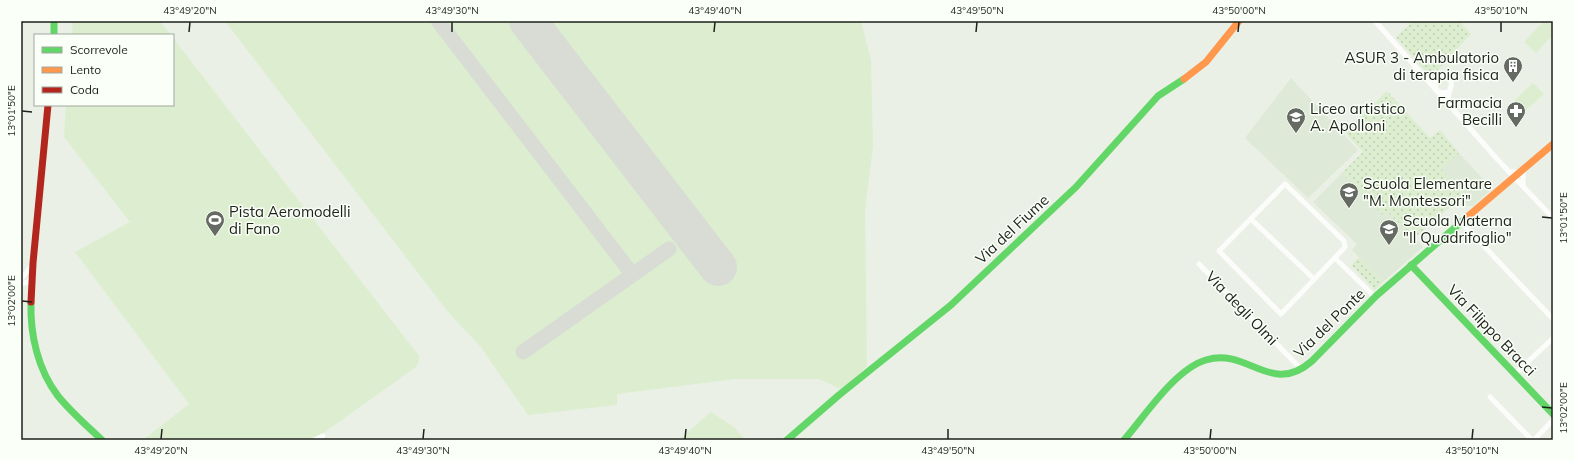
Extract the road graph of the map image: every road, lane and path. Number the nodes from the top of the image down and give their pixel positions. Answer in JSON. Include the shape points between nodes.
{"nodes":[{"id":1,"x":1239,"y":21,"type":"edge"},
{"id":2,"x":1375,"y":21,"type":"edge"},
{"id":3,"x":54,"y":23,"type":"edge"},
{"id":4,"x":54,"y":34,"type":"edge"},
{"id":5,"x":1423,"y":76,"type":"junction"},
{"id":6,"x":1438,"y":78,"type":"junction"},
{"id":7,"x":1436,"y":90,"type":"junction"},
{"id":8,"x":1449,"y":92,"type":"junction"},
{"id":9,"x":1448,"y":105,"type":"junction"},
{"id":10,"x":48,"y":106,"type":"edge"},
{"id":11,"x":1553,"y":144,"type":"edge"},
{"id":12,"x":1509,"y":172,"type":"junction"},
{"id":13,"x":1523,"y":172,"type":"junction"},
{"id":14,"x":1516,"y":177,"type":"junction"},
{"id":15,"x":1523,"y":186,"type":"junction"},
{"id":16,"x":1553,"y":218,"type":"edge"},
{"id":17,"x":1251,"y":219,"type":"junction"},
{"id":18,"x":1462,"y":223,"type":"junction"},
{"id":19,"x":1335,"y":258,"type":"junction"},
{"id":20,"x":33,"y":264,"type":"junction"},
{"id":21,"x":1199,"y":264,"type":"dead end"},
{"id":22,"x":1411,"y":265,"type":"junction"},
{"id":23,"x":32,"y":277,"type":"junction"},
{"id":24,"x":22,"y":278,"type":"edge"},
{"id":25,"x":1314,"y":279,"type":"junction"},
{"id":26,"x":22,"y":285,"type":"edge"},
{"id":27,"x":31,"y":292,"type":"junction"},
{"id":28,"x":1375,"y":297,"type":"junction"},
{"id":29,"x":1553,"y":319,"type":"edge"},
{"id":30,"x":1553,"y":338,"type":"edge"},
{"id":31,"x":1301,"y":369,"type":"junction"},
{"id":32,"x":1515,"y":374,"type":"junction"},
{"id":33,"x":1490,"y":397,"type":"dead end"},
{"id":34,"x":1553,"y":414,"type":"edge"},
{"id":35,"x":1553,"y":420,"type":"edge"},
{"id":36,"x":323,"y":436,"type":"dead end"},
{"id":37,"x":102,"y":440,"type":"edge"},
{"id":38,"x":314,"y":440,"type":"edge"},
{"id":39,"x":787,"y":440,"type":"edge"},
{"id":40,"x":1124,"y":440,"type":"edge"},
{"id":41,"x":1533,"y":440,"type":"edge"}],
"edges":[{"from":1,"to":39,"type":"street","name":"Via del Fiume","via":[[1206,62],[1154,100],[1076,187],[951,305]]},
{"from":2,"to":5,"type":"street"},
{"from":3,"to":4,"type":"street"},
{"from":5,"to":6,"type":"street"},
{"from":5,"to":7,"type":"street"},
{"from":6,"to":7,"type":"street","via":[[1434,83]]},
{"from":6,"to":8,"type":"street","via":[[1449,78],[1452,84]]},
{"from":7,"to":8,"type":"street","via":[[1442,93]]},
{"from":7,"to":9,"type":"street"},
{"from":8,"to":9,"type":"street"},
{"from":9,"to":12,"type":"street"},
{"from":10,"to":20,"type":"street"},
{"from":11,"to":13,"type":"street","name":"Via del Ponte"},
{"from":12,"to":13,"type":"street"},
{"from":12,"to":14,"type":"street"},
{"from":13,"to":14,"type":"street","name":"Via del Ponte"},
{"from":13,"to":15,"type":"street"},
{"from":14,"to":15,"type":"street"},
{"from":14,"to":18,"type":"street","name":"Via del Ponte"},
{"from":15,"to":16,"type":"street"},
{"from":17,"to":19,"type":"street","via":[[1285,184],[1344,241],[1345,247]]},
{"from":17,"to":25,"type":"street"},
{"from":17,"to":25,"type":"street","via":[[1219,251],[1281,314]]},
{"from":18,"to":22,"type":"street","name":"Via del Ponte"},
{"from":18,"to":29,"type":"street"},
{"from":19,"to":25,"type":"street"},
{"from":19,"to":28,"type":"street"},
{"from":20,"to":23,"type":"street"},
{"from":20,"to":24,"type":"street"},
{"from":21,"to":31,"type":"street","name":"Via degli Olmi"},
{"from":22,"to":28,"type":"street","name":"Via del Ponte"},
{"from":22,"to":32,"type":"street","name":"Via Filippo Bracci"},
{"from":23,"to":24,"type":"street"},
{"from":23,"to":26,"type":"street"},
{"from":23,"to":27,"type":"street"},
{"from":26,"to":27,"type":"street"},
{"from":27,"to":37,"type":"street","via":[[31,329],[45,374],[61,399]]},
{"from":28,"to":31,"type":"street","name":"Via del Ponte"},
{"from":30,"to":32,"type":"street"},
{"from":31,"to":40,"type":"street","name":"Via del Ponte","via":[[1282,376],[1270,374],[1236,359],[1206,359],[1193,366],[1166,390]]},
{"from":32,"to":34,"type":"street","name":"Via Filippo Bracci"},
{"from":33,"to":41,"type":"street"},
{"from":35,"to":41,"type":"street"},
{"from":36,"to":38,"type":"street"}]}
